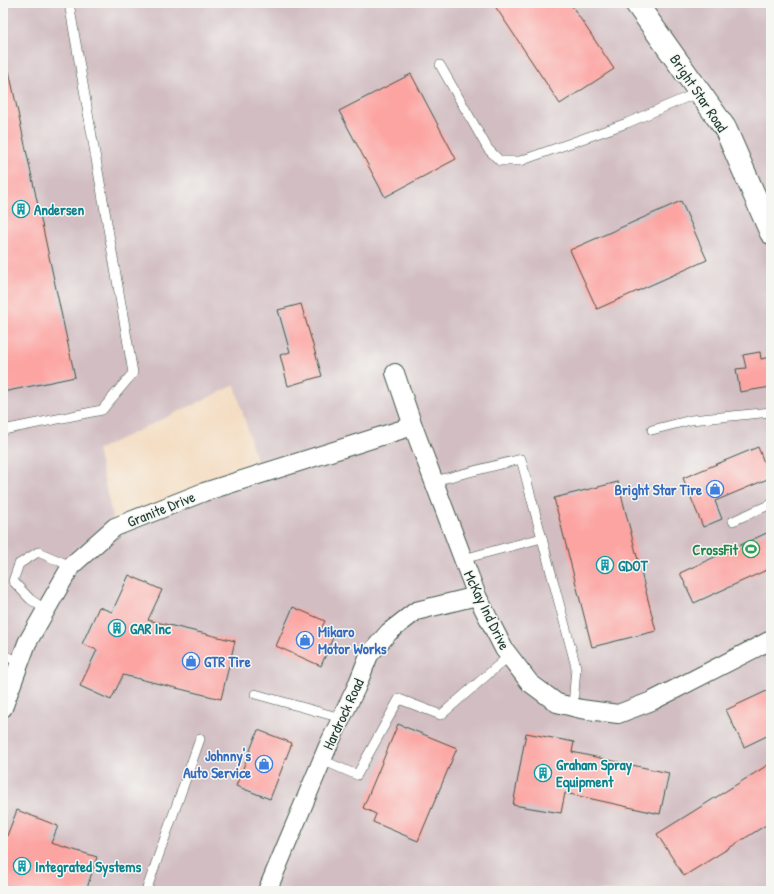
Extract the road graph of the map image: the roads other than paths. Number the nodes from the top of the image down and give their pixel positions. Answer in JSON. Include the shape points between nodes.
{"nodes":[{"id":1,"x":69,"y":3,"type":"edge"},
{"id":2,"x":636,"y":3,"type":"edge"},
{"id":3,"x":440,"y":65,"type":"dead end"},
{"id":4,"x":699,"y":92,"type":"junction"},
{"id":5,"x":768,"y":221,"type":"edge"},
{"id":6,"x":395,"y":372,"type":"dead end"},
{"id":7,"x":771,"y":412,"type":"edge"},
{"id":8,"x":413,"y":426,"type":"junction"},
{"id":9,"x":3,"y":430,"type":"edge"},
{"id":10,"x":652,"y":430,"type":"dead end"},
{"id":11,"x":434,"y":481,"type":"junction"},
{"id":12,"x":771,"y":504,"type":"edge"},
{"id":13,"x":733,"y":521,"type":"dead end"},
{"id":14,"x":542,"y":538,"type":"junction"},
{"id":15,"x":463,"y":559,"type":"junction"},
{"id":16,"x":71,"y":566,"type":"junction"},
{"id":17,"x":477,"y":596,"type":"junction"},
{"id":18,"x":46,"y":610,"type":"junction"},
{"id":19,"x":771,"y":640,"type":"edge"},
{"id":20,"x":3,"y":655,"type":"edge"},
{"id":21,"x":509,"y":656,"type":"junction"},
{"id":22,"x":20,"y":662,"type":"junction"},
{"id":23,"x":255,"y":694,"type":"dead end"},
{"id":24,"x":573,"y":707,"type":"junction"},
{"id":25,"x":3,"y":708,"type":"edge"},
{"id":26,"x":341,"y":718,"type":"junction"},
{"id":27,"x":200,"y":739,"type":"dead end"},
{"id":28,"x":322,"y":760,"type":"junction"},
{"id":29,"x":146,"y":891,"type":"edge"},
{"id":30,"x":267,"y":891,"type":"edge"}],
"edges":[{"from":1,"to":9,"type":"lane","via":[[133,373],[102,410]]},
{"from":2,"to":4,"type":"street","name":"Bright Star Road"},
{"from":3,"to":4,"type":"lane","via":[[488,149],[500,161],[520,161],[627,123]]},
{"from":4,"to":5,"type":"street","name":"Bright Star Road","via":[[724,128]]},
{"from":6,"to":8,"type":"street","name":"McKay Ind Drive"},
{"from":7,"to":10,"type":"lane","via":[[691,420]]},
{"from":8,"to":11,"type":"street","name":"McKay Ind Drive"},
{"from":8,"to":16,"type":"street","name":"Granite Drive","via":[[204,492],[123,524]]},
{"from":11,"to":14,"type":"lane","via":[[521,459]]},
{"from":11,"to":15,"type":"street","name":"McKay Ind Drive"},
{"from":12,"to":13,"type":"lane"},
{"from":14,"to":15,"type":"lane"},
{"from":14,"to":24,"type":"lane","via":[[576,667]]},
{"from":15,"to":17,"type":"street","name":"McKay Ind Drive"},
{"from":16,"to":18,"type":"street","name":"Granite Drive"},
{"from":16,"to":18,"type":"lane","via":[[38,552],[19,564],[13,582]]},
{"from":17,"to":21,"type":"street","name":"McKay Ind Drive"},
{"from":17,"to":26,"type":"street","name":"Hardrock Road","via":[[416,611],[389,632],[370,655]]},
{"from":18,"to":22,"type":"street","name":"Granite Drive","via":[[27,643]]},
{"from":19,"to":24,"type":"street","name":"McKay Ind Drive","via":[[652,701],[618,714]]},
{"from":20,"to":22,"type":"lane"},
{"from":21,"to":24,"type":"street","name":"McKay Ind Drive","via":[[530,683],[557,703]]},
{"from":21,"to":28,"type":"lane","via":[[440,715],[399,699],[357,775]]},
{"from":22,"to":25,"type":"street","name":"Granite Drive"},
{"from":23,"to":26,"type":"lane"},
{"from":26,"to":28,"type":"street","name":"Hardrock Road"},
{"from":27,"to":29,"type":"lane"},
{"from":28,"to":30,"type":"street","name":"Hardrock Road"}]}
